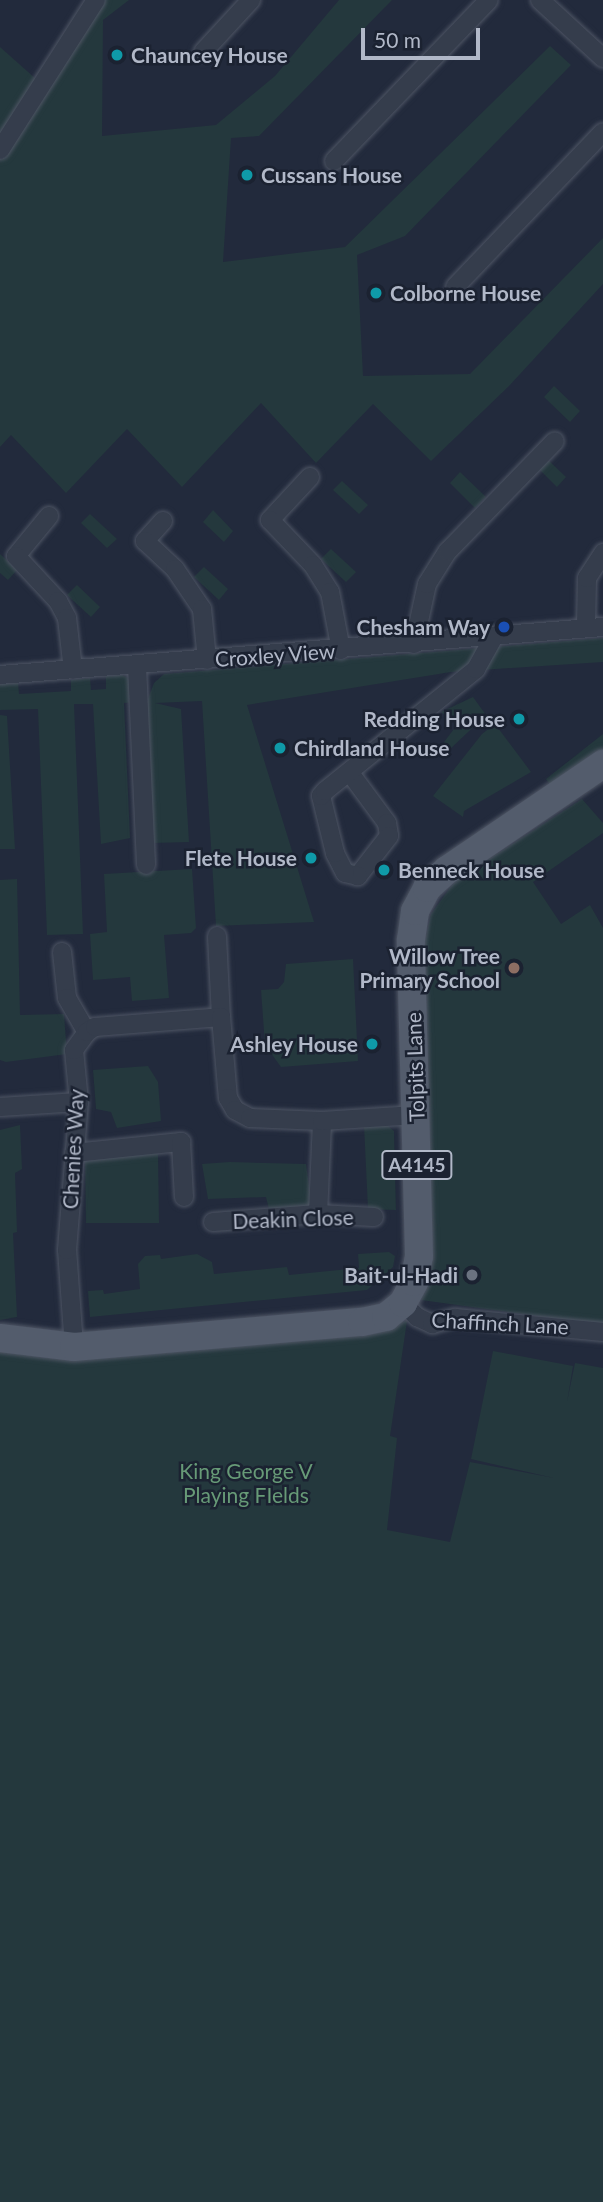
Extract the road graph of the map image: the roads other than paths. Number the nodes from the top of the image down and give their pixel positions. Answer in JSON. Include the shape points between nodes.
{"nodes":[{"id":1,"x":96,"y":0,"type":"edge"},
{"id":2,"x":251,"y":0,"type":"edge"},
{"id":3,"x":489,"y":0,"type":"edge"},
{"id":4,"x":540,"y":0,"type":"edge"},
{"id":5,"x":203,"y":52,"type":"dead end"},
{"id":6,"x":603,"y":58,"type":"edge"},
{"id":7,"x":603,"y":132,"type":"edge"},
{"id":8,"x":0,"y":150,"type":"edge"},
{"id":9,"x":334,"y":161,"type":"dead end"},
{"id":10,"x":455,"y":287,"type":"dead end"},
{"id":11,"x":555,"y":442,"type":"dead end"},
{"id":12,"x":310,"y":477,"type":"dead end"},
{"id":13,"x":49,"y":516,"type":"dead end"},
{"id":14,"x":163,"y":521,"type":"dead end"},
{"id":15,"x":603,"y":553,"type":"edge"},
{"id":16,"x":594,"y":627,"type":"edge"},
{"id":17,"x":494,"y":636,"type":"junction"},
{"id":18,"x":414,"y":644,"type":"junction"},
{"id":19,"x":341,"y":650,"type":"junction"},
{"id":20,"x":206,"y":660,"type":"junction"},
{"id":21,"x":137,"y":666,"type":"junction"},
{"id":22,"x":73,"y":670,"type":"junction"},
{"id":23,"x":0,"y":675,"type":"edge"},
{"id":24,"x":603,"y":764,"type":"edge"},
{"id":25,"x":350,"y":773,"type":"junction"},
{"id":26,"x":146,"y":865,"type":"dead end"},
{"id":27,"x":217,"y":936,"type":"dead end"},
{"id":28,"x":62,"y":952,"type":"dead end"},
{"id":29,"x":221,"y":1017,"type":"junction"},
{"id":30,"x":87,"y":1032,"type":"junction"},
{"id":31,"x":79,"y":1102,"type":"junction"},
{"id":32,"x":0,"y":1107,"type":"edge"},
{"id":33,"x":416,"y":1115,"type":"junction"},
{"id":34,"x":322,"y":1121,"type":"junction"},
{"id":35,"x":74,"y":1153,"type":"junction"},
{"id":36,"x":184,"y":1197,"type":"dead end"},
{"id":37,"x":318,"y":1214,"type":"junction"},
{"id":38,"x":374,"y":1217,"type":"dead end"},
{"id":39,"x":213,"y":1222,"type":"dead end"},
{"id":40,"x":403,"y":1303,"type":"junction"},
{"id":41,"x":603,"y":1332,"type":"edge"},
{"id":42,"x":0,"y":1338,"type":"edge"},
{"id":43,"x":74,"y":1347,"type":"junction"}],
"edges":[{"from":1,"to":8,"type":"street"},
{"from":2,"to":5,"type":"street"},
{"from":3,"to":9,"type":"street"},
{"from":4,"to":6,"type":"street"},
{"from":7,"to":10,"type":"street"},
{"from":11,"to":18,"type":"street","via":[[448,551],[427,584]]},
{"from":12,"to":19,"type":"street","via":[[270,520],[313,565],[330,592]]},
{"from":13,"to":22,"type":"street","via":[[16,556],[58,601],[66,618]]},
{"from":14,"to":20,"type":"street","via":[[145,541],[174,569],[202,609]]},
{"from":15,"to":16,"type":"street","via":[[587,578]]},
{"from":16,"to":17,"type":"street","name":"Croxley View"},
{"from":17,"to":18,"type":"street","name":"Croxley View"},
{"from":17,"to":25,"type":"street","via":[[476,669]]},
{"from":18,"to":19,"type":"street","name":"Croxley View"},
{"from":19,"to":20,"type":"street","name":"Croxley View"},
{"from":20,"to":21,"type":"street","name":"Croxley View"},
{"from":21,"to":22,"type":"street","name":"Croxley View"},
{"from":21,"to":26,"type":"street"},
{"from":22,"to":23,"type":"street","name":"Croxley View"},
{"from":24,"to":33,"type":"main road","name":"Tolpits Lane","number":"A4145","via":[[427,888],[415,911],[411,940]]},
{"from":25,"to":25,"type":"street","via":[[321,796],[335,853],[345,873],[358,876],[389,836],[387,823]]},
{"from":27,"to":29,"type":"street","via":[[228,961]]},
{"from":28,"to":30,"type":"street","via":[[67,998]]},
{"from":29,"to":30,"type":"street","via":[[95,1027]]},
{"from":29,"to":34,"type":"street","via":[[228,1098],[235,1110],[270,1121]]},
{"from":30,"to":31,"type":"street","name":"Chenies Way","via":[[75,1050]]},
{"from":31,"to":32,"type":"street"},
{"from":31,"to":35,"type":"street","name":"Chenies Way"},
{"from":33,"to":34,"type":"street"},
{"from":33,"to":40,"type":"main road","name":"Tolpits Lane","number":"A4145","via":[[419,1256],[414,1282]]},
{"from":34,"to":37,"type":"street"},
{"from":35,"to":36,"type":"street","via":[[181,1142]]},
{"from":35,"to":43,"type":"street","name":"Chenies Way","via":[[66,1250]]},
{"from":37,"to":38,"type":"street","name":"Deakin Close"},
{"from":37,"to":39,"type":"street","name":"Deakin Close"},
{"from":40,"to":41,"type":"street","name":"Chaffinch Lane","via":[[432,1324],[455,1318]]},
{"from":40,"to":43,"type":"main road","via":[[386,1317],[362,1322]]},
{"from":42,"to":43,"type":"main road"}]}
